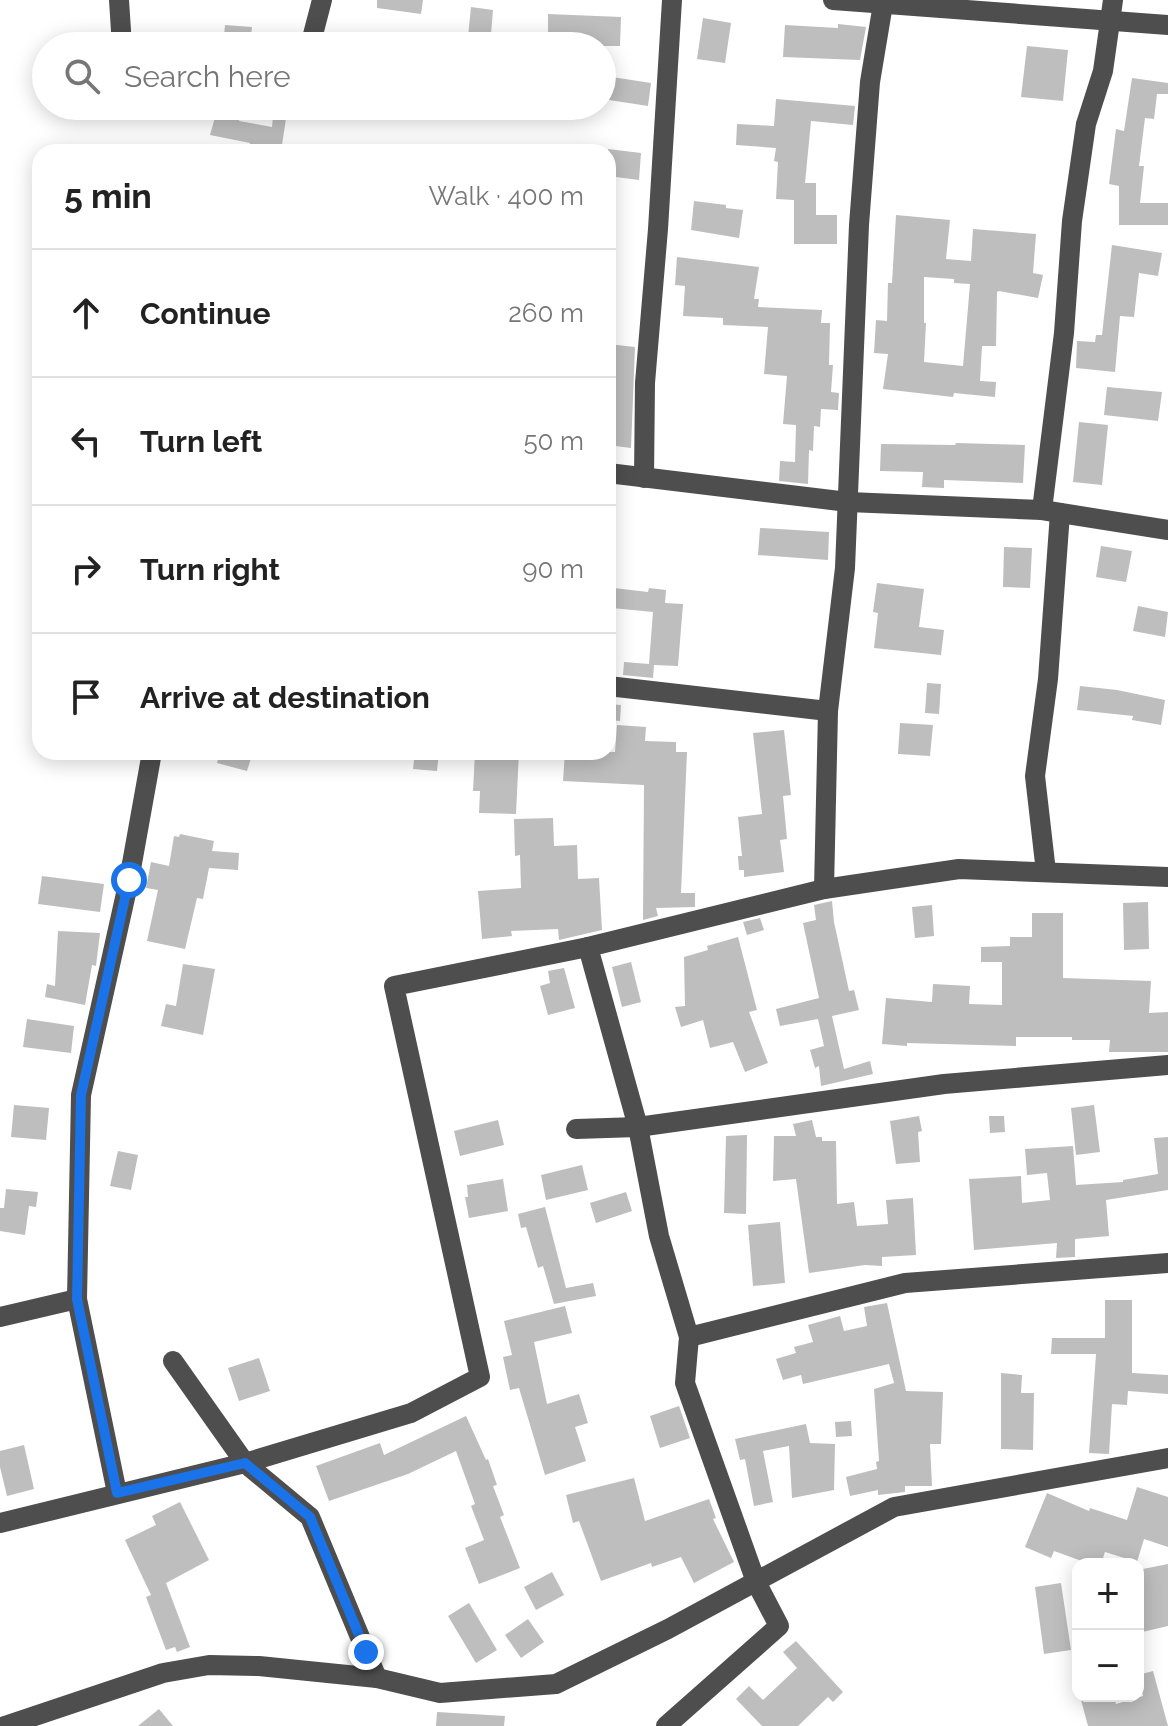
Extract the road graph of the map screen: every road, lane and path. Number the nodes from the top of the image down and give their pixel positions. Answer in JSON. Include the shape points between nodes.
{"nodes":[{"id":1,"x":119,"y":0,"type":"edge"},
{"id":2,"x":322,"y":0,"type":"edge"},
{"id":3,"x":672,"y":0,"type":"edge"},
{"id":4,"x":833,"y":0,"type":"edge"},
{"id":5,"x":883,"y":4,"type":"junction"},
{"id":6,"x":1112,"y":10,"type":"edge"},
{"id":7,"x":1168,"y":25,"type":"edge"},
{"id":8,"x":121,"y":32,"type":"edge"},
{"id":9,"x":314,"y":32,"type":"edge"},
{"id":10,"x":616,"y":474,"type":"edge"},
{"id":11,"x":644,"y":478,"type":"junction"},
{"id":12,"x":848,"y":502,"type":"junction"},
{"id":13,"x":1051,"y":511,"type":"junction"},
{"id":14,"x":1168,"y":530,"type":"edge"},
{"id":15,"x":616,"y":687,"type":"edge"},
{"id":16,"x":828,"y":711,"type":"junction"},
{"id":17,"x":151,"y":760,"type":"edge"},
{"id":18,"x":1046,"y":872,"type":"junction"},
{"id":19,"x":1168,"y":877,"type":"edge"},
{"id":20,"x":824,"y":889,"type":"junction"},
{"id":21,"x":588,"y":947,"type":"junction"},
{"id":22,"x":1168,"y":1065,"type":"edge"},
{"id":23,"x":638,"y":1127,"type":"junction"},
{"id":24,"x":576,"y":1129,"type":"dead end"},
{"id":25,"x":1168,"y":1263,"type":"edge"},
{"id":26,"x":77,"y":1299,"type":"junction"},
{"id":27,"x":0,"y":1317,"type":"edge"},
{"id":28,"x":689,"y":1337,"type":"junction"},
{"id":29,"x":173,"y":1361,"type":"dead end"},
{"id":30,"x":1168,"y":1458,"type":"edge"},
{"id":31,"x":245,"y":1463,"type":"junction"},
{"id":32,"x":117,"y":1493,"type":"junction"},
{"id":33,"x":0,"y":1523,"type":"edge"},
{"id":34,"x":756,"y":1582,"type":"junction"},
{"id":35,"x":377,"y":1678,"type":"junction"},
{"id":36,"x":5,"y":1726,"type":"edge"},
{"id":37,"x":666,"y":1726,"type":"edge"}],
"edges":[{"from":1,"to":8,"type":"street"},
{"from":2,"to":9,"type":"street"},
{"from":3,"to":11,"type":"street","via":[[645,383]]},
{"from":4,"to":5,"type":"street"},
{"from":5,"to":6,"type":"street"},
{"from":5,"to":12,"type":"street","via":[[870,82],[859,225]]},
{"from":6,"to":7,"type":"street"},
{"from":6,"to":13,"type":"street","via":[[1103,71],[1086,124],[1072,221]]},
{"from":10,"to":11,"type":"street"},
{"from":11,"to":12,"type":"street"},
{"from":12,"to":13,"type":"street"},
{"from":12,"to":16,"type":"street"},
{"from":13,"to":14,"type":"street"},
{"from":13,"to":18,"type":"street","via":[[1048,679],[1035,776]]},
{"from":15,"to":16,"type":"street"},
{"from":16,"to":20,"type":"street"},
{"from":17,"to":26,"type":"street","via":[[81,1095]]},
{"from":18,"to":19,"type":"street"},
{"from":18,"to":20,"type":"street","via":[[959,869]]},
{"from":20,"to":21,"type":"street"},
{"from":21,"to":23,"type":"street"},
{"from":21,"to":31,"type":"street","via":[[394,986],[480,1377],[411,1413]]},
{"from":22,"to":23,"type":"street","via":[[944,1084]]},
{"from":23,"to":24,"type":"street"},
{"from":23,"to":28,"type":"street","via":[[659,1236]]},
{"from":25,"to":28,"type":"street","via":[[905,1283]]},
{"from":26,"to":27,"type":"street"},
{"from":26,"to":32,"type":"street"},
{"from":28,"to":34,"type":"street","via":[[685,1383]]},
{"from":29,"to":31,"type":"street"},
{"from":30,"to":34,"type":"street","via":[[894,1507]]},
{"from":31,"to":32,"type":"street"},
{"from":31,"to":35,"type":"street","via":[[310,1517]]},
{"from":32,"to":33,"type":"street"},
{"from":34,"to":35,"type":"street","via":[[556,1684],[440,1693]]},
{"from":34,"to":37,"type":"street","via":[[779,1626]]},
{"from":35,"to":36,"type":"street","via":[[209,1665],[163,1673]]}]}
